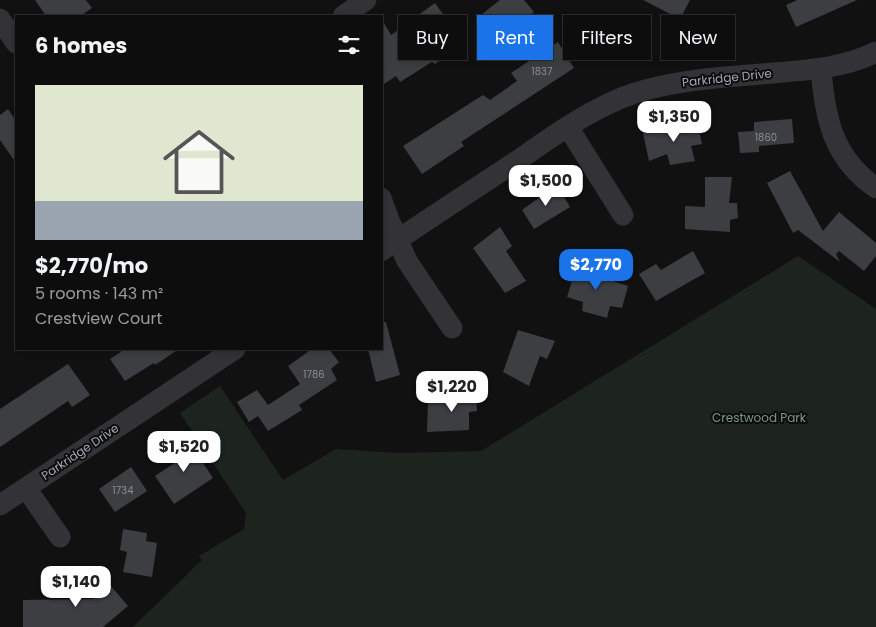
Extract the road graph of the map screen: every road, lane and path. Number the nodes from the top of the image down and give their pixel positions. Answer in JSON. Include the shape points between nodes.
{"nodes":[{"id":1,"x":366,"y":0,"type":"edge"},
{"id":2,"x":344,"y":15,"type":"edge"},
{"id":3,"x":0,"y":19,"type":"edge"},
{"id":4,"x":15,"y":42,"type":"edge"},
{"id":5,"x":876,"y":52,"type":"edge"},
{"id":6,"x":821,"y":69,"type":"junction"},
{"id":7,"x":568,"y":127,"type":"junction"},
{"id":8,"x":876,"y":188,"type":"edge"},
{"id":9,"x":383,"y":204,"type":"edge"},
{"id":10,"x":623,"y":215,"type":"dead end"},
{"id":11,"x":390,"y":245,"type":"edge"},
{"id":12,"x":452,"y":328,"type":"dead end"},
{"id":13,"x":227,"y":351,"type":"edge"},
{"id":14,"x":26,"y":488,"type":"junction"},
{"id":15,"x":0,"y":505,"type":"edge"},
{"id":16,"x":60,"y":537,"type":"dead end"}],
"edges":[{"from":1,"to":2,"type":"street"},
{"from":3,"to":4,"type":"street"},
{"from":5,"to":6,"type":"street","name":"Parkridge Drive"},
{"from":6,"to":7,"type":"street","name":"Parkridge Drive","via":[[667,84],[601,108]]},
{"from":6,"to":8,"type":"street","via":[[829,124],[836,145],[848,163]]},
{"from":7,"to":10,"type":"street"},
{"from":7,"to":11,"type":"street","name":"Parkridge Drive"},
{"from":9,"to":11,"type":"street","via":[[389,220]]},
{"from":11,"to":12,"type":"street","via":[[407,261]]},
{"from":13,"to":14,"type":"street","name":"Parkridge Drive"},
{"from":14,"to":15,"type":"street","name":"Parkridge Drive"},
{"from":14,"to":16,"type":"street"}]}
